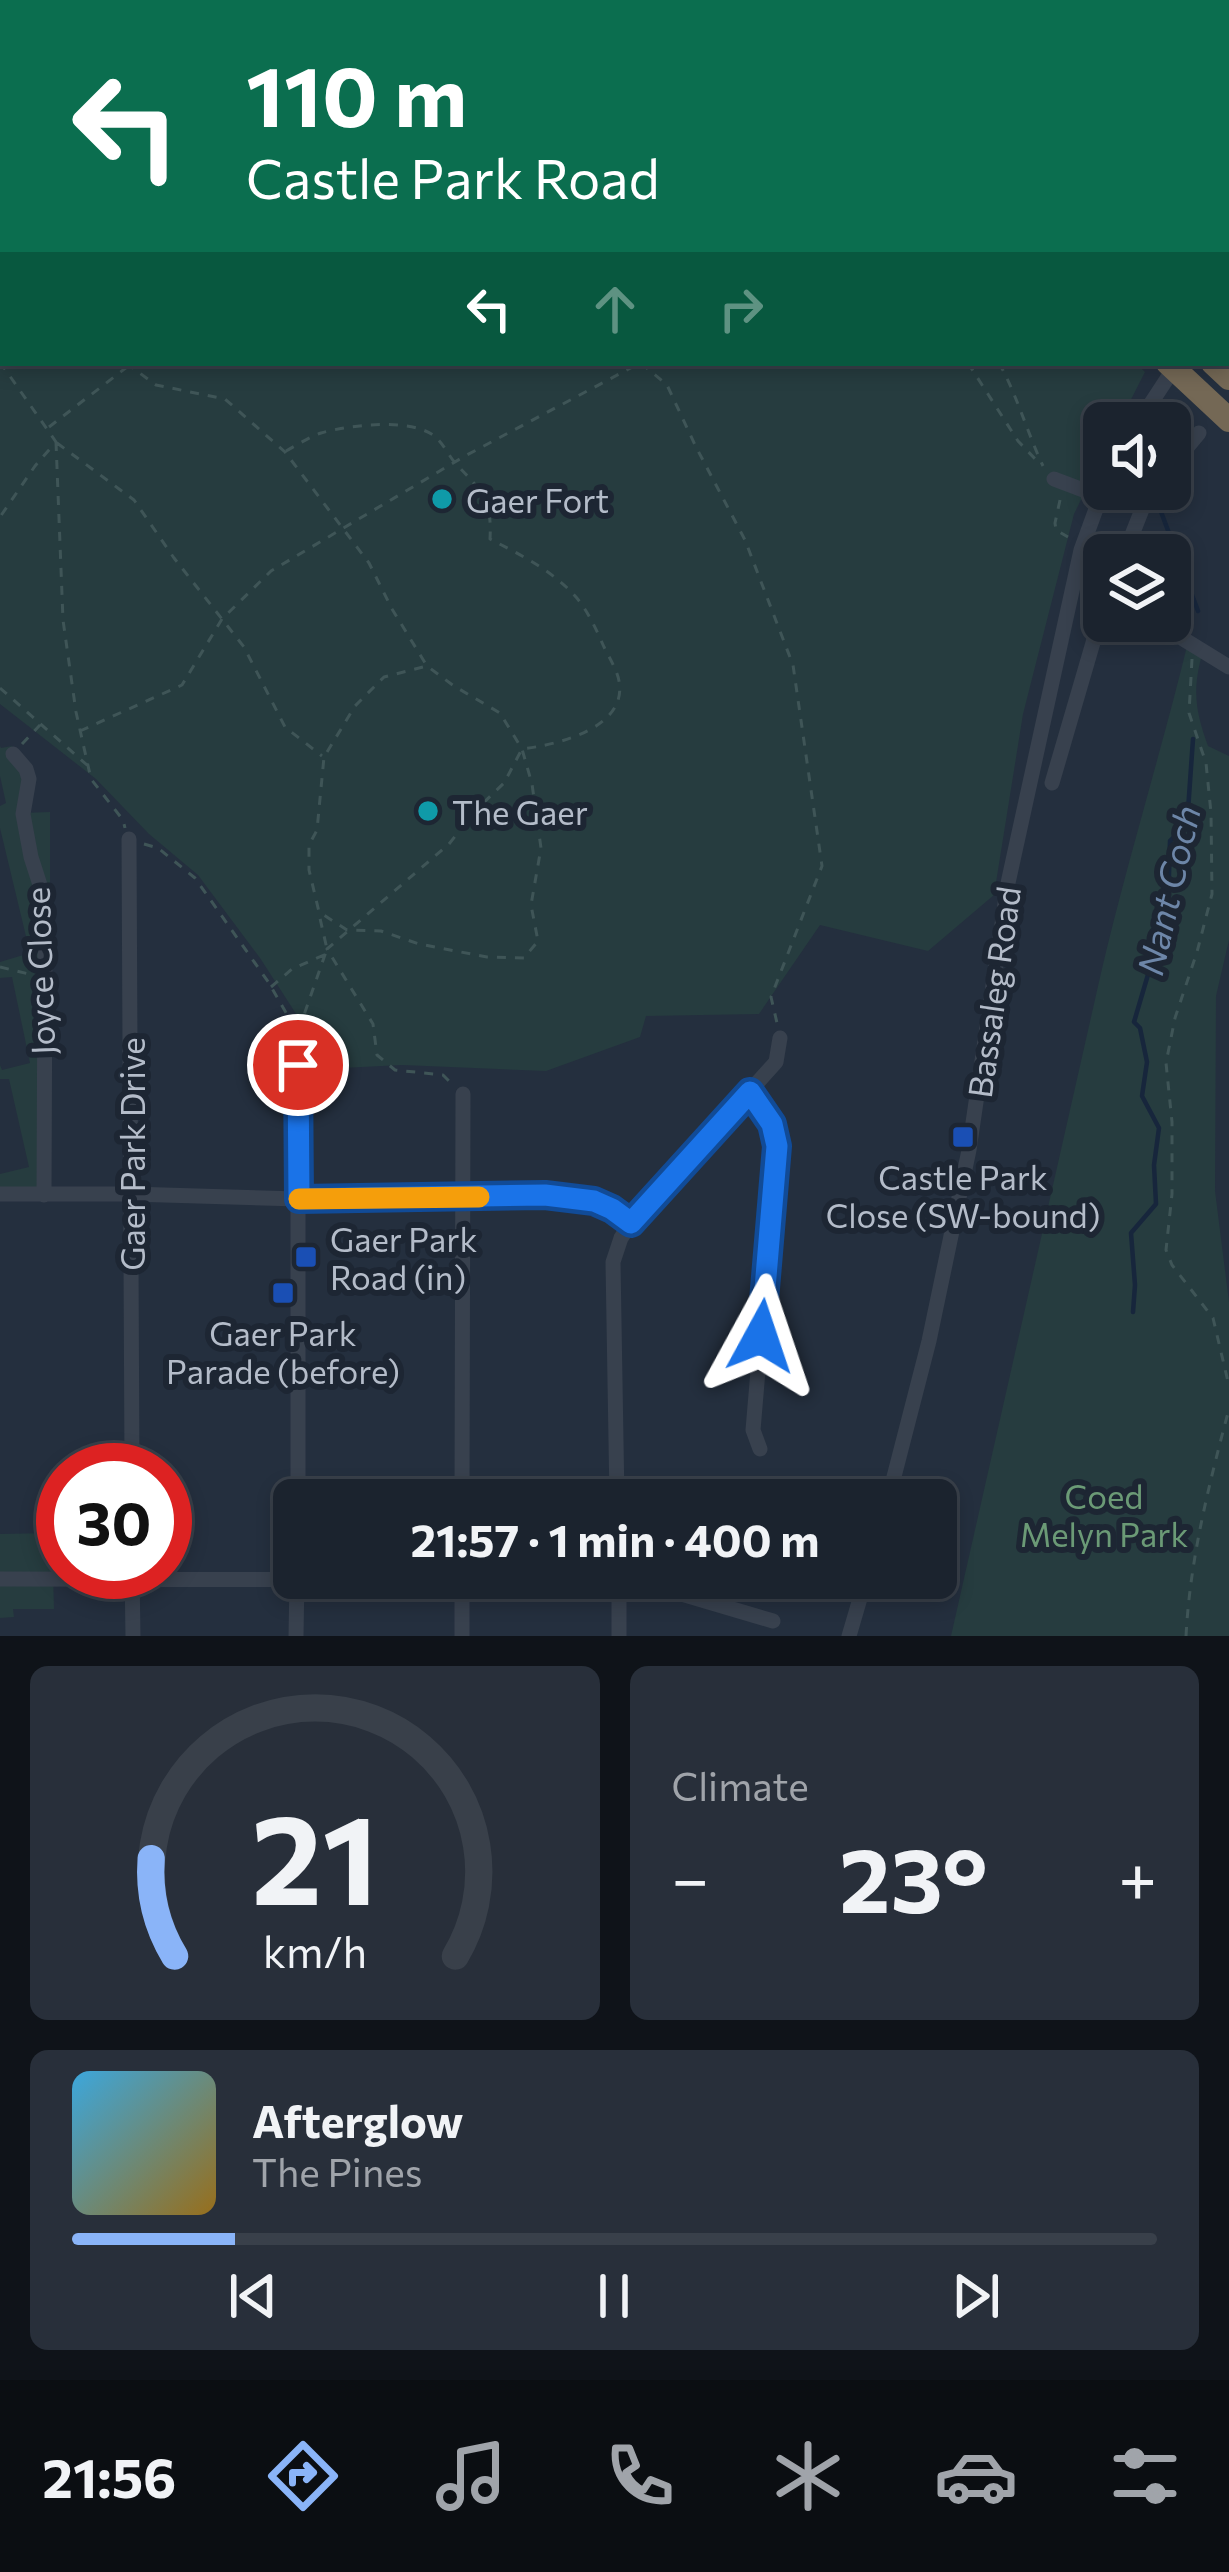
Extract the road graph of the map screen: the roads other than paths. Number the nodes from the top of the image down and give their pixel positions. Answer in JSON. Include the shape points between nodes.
{"nodes":[{"id":1,"x":1171,"y":366,"type":"edge"},
{"id":2,"x":1176,"y":366,"type":"edge"},
{"id":3,"x":1152,"y":402,"type":"edge"},
{"id":4,"x":1229,"y":419,"type":"edge"},
{"id":5,"x":1199,"y":434,"type":"dead end"},
{"id":6,"x":1191,"y":443,"type":"edge"},
{"id":7,"x":1054,"y":481,"type":"road end"},
{"id":8,"x":1083,"y":487,"type":"edge"},
{"id":9,"x":1095,"y":510,"type":"edge"},
{"id":10,"x":1072,"y":589,"type":"junction"},
{"id":11,"x":1083,"y":593,"type":"edge"},
{"id":12,"x":1093,"y":642,"type":"edge"},
{"id":13,"x":1188,"y":642,"type":"edge"},
{"id":14,"x":1229,"y":667,"type":"edge"},
{"id":15,"x":13,"y":754,"type":"road end"},
{"id":16,"x":1052,"y":784,"type":"dead end"},
{"id":17,"x":129,"y":839,"type":"road end"},
{"id":18,"x":780,"y":1038,"type":"road end"},
{"id":19,"x":298,"y":1065,"type":"road end"},
{"id":20,"x":750,"y":1092,"type":"junction"},
{"id":21,"x":463,"y":1094,"type":"road end"},
{"id":22,"x":0,"y":1194,"type":"edge"},
{"id":23,"x":131,"y":1194,"type":"junction"},
{"id":24,"x":44,"y":1195,"type":"junction"},
{"id":25,"x":462,"y":1198,"type":"junction"},
{"id":26,"x":299,"y":1199,"type":"junction"},
{"id":27,"x":634,"y":1219,"type":"junction"},
{"id":28,"x":132,"y":1443,"type":"edge"},
{"id":29,"x":760,"y":1449,"type":"dead end"},
{"id":30,"x":298,"y":1479,"type":"edge"},
{"id":31,"x":463,"y":1479,"type":"edge"},
{"id":32,"x":617,"y":1479,"type":"edge"},
{"id":33,"x":893,"y":1479,"type":"edge"},
{"id":34,"x":192,"y":1576,"type":"edge"},
{"id":35,"x":273,"y":1578,"type":"edge"},
{"id":36,"x":36,"y":1579,"type":"edge"},
{"id":37,"x":0,"y":1580,"type":"edge"},
{"id":38,"x":133,"y":1599,"type":"edge"},
{"id":39,"x":297,"y":1599,"type":"edge"},
{"id":40,"x":463,"y":1599,"type":"edge"},
{"id":41,"x":619,"y":1599,"type":"edge"},
{"id":42,"x":697,"y":1599,"type":"edge"},
{"id":43,"x":860,"y":1599,"type":"edge"},
{"id":44,"x":773,"y":1622,"type":"dead end"},
{"id":45,"x":133,"y":1636,"type":"edge"},
{"id":46,"x":296,"y":1636,"type":"edge"},
{"id":47,"x":462,"y":1636,"type":"edge"},
{"id":48,"x":619,"y":1636,"type":"edge"},
{"id":49,"x":849,"y":1636,"type":"edge"}],
"edges":[{"from":1,"to":4,"type":"highway"},
{"from":2,"to":3,"type":"street"},
{"from":5,"to":6,"type":"street"},
{"from":7,"to":8,"type":"street"},
{"from":9,"to":10,"type":"street","name":"Bassaleg Road"},
{"from":10,"to":11,"type":"street"},
{"from":10,"to":33,"type":"street","name":"Bassaleg Road","via":[[1008,883],[969,1150]]},
{"from":12,"to":16,"type":"street"},
{"from":13,"to":14,"type":"street"},
{"from":15,"to":24,"type":"street","name":"Joyce Close","via":[[29,779],[23,814],[41,888]]},
{"from":17,"to":23,"type":"street","name":"Gaer Park Drive"},
{"from":18,"to":20,"type":"street","via":[[776,1062]]},
{"from":19,"to":26,"type":"street"},
{"from":20,"to":27,"type":"street"},
{"from":20,"to":29,"type":"street","via":[[777,1146],[753,1430]]},
{"from":21,"to":25,"type":"street"},
{"from":22,"to":24,"type":"street"},
{"from":23,"to":24,"type":"street"},
{"from":23,"to":26,"type":"street"},
{"from":23,"to":28,"type":"street","name":"Gaer Park Drive"},
{"from":25,"to":26,"type":"street"},
{"from":25,"to":27,"type":"street","via":[[571,1197]]},
{"from":25,"to":31,"type":"street"},
{"from":26,"to":30,"type":"street"},
{"from":27,"to":32,"type":"street","via":[[613,1262]]},
{"from":34,"to":35,"type":"street"},
{"from":36,"to":37,"type":"street"},
{"from":38,"to":45,"type":"street"},
{"from":39,"to":46,"type":"street"},
{"from":40,"to":47,"type":"street"},
{"from":41,"to":48,"type":"street"},
{"from":42,"to":44,"type":"street"},
{"from":43,"to":49,"type":"street"}]}
